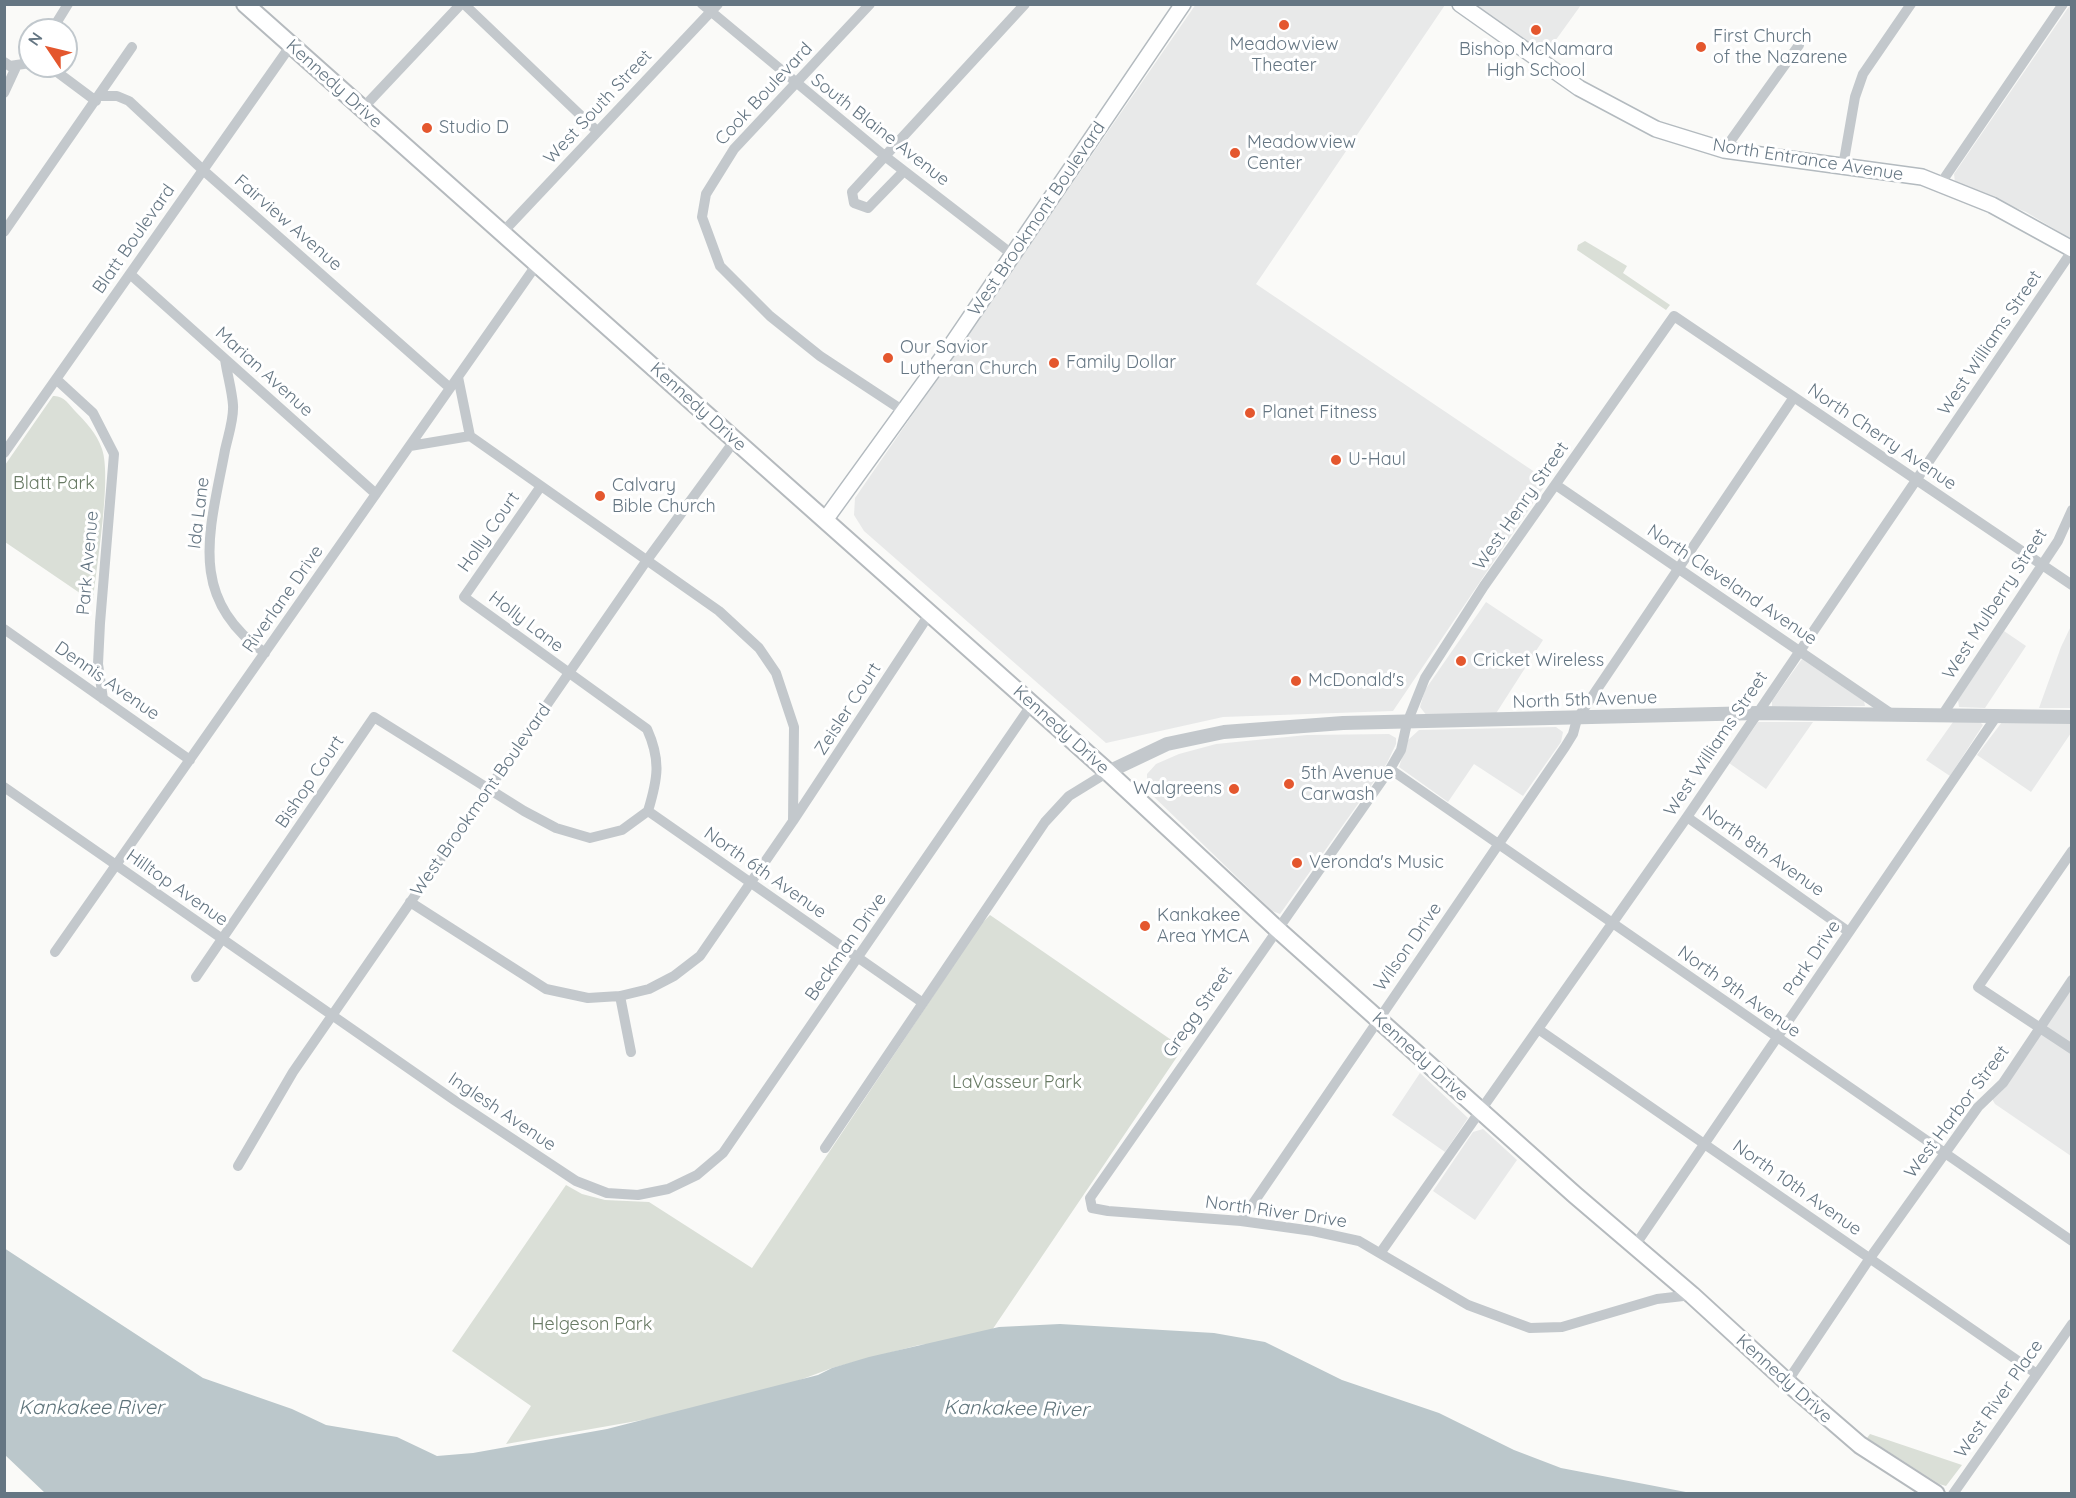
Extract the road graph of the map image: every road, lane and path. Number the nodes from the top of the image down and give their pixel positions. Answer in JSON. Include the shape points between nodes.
{"nodes":[{"id":1,"x":68,"y":4,"type":"edge"},
{"id":2,"x":245,"y":4,"type":"edge"},
{"id":3,"x":462,"y":4,"type":"edge"},
{"id":4,"x":870,"y":4,"type":"edge"},
{"id":5,"x":1025,"y":4,"type":"edge"},
{"id":6,"x":1183,"y":4,"type":"edge"},
{"id":7,"x":1460,"y":4,"type":"edge"},
{"id":8,"x":1911,"y":4,"type":"edge"},
{"id":9,"x":2063,"y":4,"type":"edge"},
{"id":10,"x":710,"y":7,"type":"edge"},
{"id":11,"x":59,"y":18,"type":"edge"},
{"id":12,"x":291,"y":45,"type":"junction"},
{"id":13,"x":1798,"y":45,"type":"dead end"},
{"id":14,"x":132,"y":47,"type":"dead end"},
{"id":15,"x":4,"y":62,"type":"edge"},
{"id":16,"x":18,"y":65,"type":"edge"},
{"id":17,"x":18,"y":74,"type":"edge"},
{"id":18,"x":67,"y":78,"type":"edge"},
{"id":19,"x":795,"y":84,"type":"junction"},
{"id":20,"x":4,"y":93,"type":"edge"},
{"id":21,"x":98,"y":98,"type":"junction"},
{"id":22,"x":362,"y":109,"type":"junction"},
{"id":23,"x":597,"y":131,"type":"junction"},
{"id":24,"x":1724,"y":150,"type":"junction"},
{"id":25,"x":886,"y":157,"type":"junction"},
{"id":26,"x":1843,"y":166,"type":"junction"},
{"id":27,"x":203,"y":170,"type":"junction"},
{"id":28,"x":904,"y":171,"type":"junction"},
{"id":29,"x":1941,"y":183,"type":"junction"},
{"id":30,"x":4,"y":232,"type":"edge"},
{"id":31,"x":502,"y":233,"type":"junction"},
{"id":32,"x":2072,"y":250,"type":"edge"},
{"id":33,"x":1013,"y":255,"type":"junction"},
{"id":34,"x":537,"y":264,"type":"junction"},
{"id":35,"x":130,"y":274,"type":"junction"},
{"id":36,"x":1674,"y":316,"type":"joint"},
{"id":37,"x":225,"y":359,"type":"junction"},
{"id":38,"x":459,"y":377,"type":"junction"},
{"id":39,"x":56,"y":379,"type":"junction"},
{"id":40,"x":450,"y":388,"type":"junction"},
{"id":41,"x":1794,"y":397,"type":"junction"},
{"id":42,"x":905,"y":412,"type":"junction"},
{"id":43,"x":471,"y":436,"type":"junction"},
{"id":44,"x":735,"y":440,"type":"junction"},
{"id":45,"x":410,"y":446,"type":"junction"},
{"id":46,"x":4,"y":453,"type":"edge"},
{"id":47,"x":1917,"y":480,"type":"junction"},
{"id":48,"x":1556,"y":485,"type":"junction"},
{"id":49,"x":541,"y":486,"type":"junction"},
{"id":50,"x":376,"y":494,"type":"junction"},
{"id":51,"x":2072,"y":510,"type":"edge"},
{"id":52,"x":825,"y":520,"type":"junction"},
{"id":53,"x":647,"y":560,"type":"junction"},
{"id":54,"x":2041,"y":566,"type":"junction"},
{"id":55,"x":1678,"y":568,"type":"junction"},
{"id":56,"x":2072,"y":585,"type":"edge"},
{"id":57,"x":465,"y":597,"type":"joint"},
{"id":58,"x":930,"y":613,"type":"junction"},
{"id":59,"x":4,"y":628,"type":"edge"},
{"id":60,"x":1799,"y":650,"type":"junction"},
{"id":61,"x":265,"y":653,"type":"junction"},
{"id":62,"x":569,"y":674,"type":"junction"},
{"id":63,"x":103,"y":699,"type":"junction"},
{"id":64,"x":1032,"y":704,"type":"junction"},
{"id":65,"x":1757,"y":713,"type":"junction"},
{"id":66,"x":1890,"y":713,"type":"junction"},
{"id":67,"x":1943,"y":714,"type":"junction"},
{"id":68,"x":1996,"y":717,"type":"junction"},
{"id":69,"x":2072,"y":717,"type":"edge"},
{"id":70,"x":1577,"y":719,"type":"junction"},
{"id":71,"x":1407,"y":723,"type":"junction"},
{"id":72,"x":190,"y":760,"type":"junction"},
{"id":73,"x":1390,"y":769,"type":"junction"},
{"id":74,"x":1108,"y":772,"type":"junction"},
{"id":75,"x":4,"y":787,"type":"edge"},
{"id":76,"x":489,"y":788,"type":"junction"},
{"id":77,"x":648,"y":811,"type":"junction"},
{"id":78,"x":1687,"y":817,"type":"junction"},
{"id":79,"x":793,"y":821,"type":"junction"},
{"id":80,"x":1499,"y":843,"type":"junction"},
{"id":81,"x":2072,"y":851,"type":"edge"},
{"id":82,"x":116,"y":866,"type":"junction"},
{"id":83,"x":751,"y":884,"type":"junction"},
{"id":84,"x":410,"y":902,"type":"junction"},
{"id":85,"x":1612,"y":923,"type":"junction"},
{"id":86,"x":1276,"y":928,"type":"junction"},
{"id":87,"x":1849,"y":932,"type":"junction"},
{"id":88,"x":223,"y":940,"type":"junction"},
{"id":89,"x":56,"y":952,"type":"dead end"},
{"id":90,"x":858,"y":959,"type":"junction"},
{"id":91,"x":196,"y":976,"type":"dead end"},
{"id":92,"x":2072,"y":980,"type":"edge"},
{"id":93,"x":620,"y":996,"type":"junction"},
{"id":94,"x":922,"y":1003,"type":"junction"},
{"id":95,"x":333,"y":1015,"type":"junction"},
{"id":96,"x":1378,"y":1019,"type":"junction"},
{"id":97,"x":2039,"y":1028,"type":"junction"},
{"id":98,"x":1538,"y":1029,"type":"junction"},
{"id":99,"x":1777,"y":1039,"type":"junction"},
{"id":100,"x":2072,"y":1049,"type":"edge"},
{"id":101,"x":631,"y":1052,"type":"dead end"},
{"id":102,"x":1480,"y":1111,"type":"junction"},
{"id":103,"x":1704,"y":1144,"type":"junction"},
{"id":104,"x":825,"y":1148,"type":"dead end"},
{"id":105,"x":1945,"y":1154,"type":"junction"},
{"id":106,"x":238,"y":1166,"type":"dead end"},
{"id":107,"x":668,"y":1190,"type":"joint"},
{"id":108,"x":1090,"y":1198,"type":"joint"},
{"id":109,"x":1241,"y":1221,"type":"junction"},
{"id":110,"x":2072,"y":1240,"type":"edge"},
{"id":111,"x":1634,"y":1247,"type":"junction"},
{"id":112,"x":1381,"y":1252,"type":"junction"},
{"id":113,"x":1870,"y":1258,"type":"junction"},
{"id":114,"x":1692,"y":1295,"type":"junction"},
{"id":115,"x":2072,"y":1324,"type":"edge"},
{"id":116,"x":2037,"y":1374,"type":"junction"},
{"id":117,"x":1787,"y":1382,"type":"junction"},
{"id":118,"x":1936,"y":1494,"type":"edge"},
{"id":119,"x":1953,"y":1494,"type":"edge"}],
"edges":[{"from":1,"to":11,"type":"street"},
{"from":2,"to":12,"type":"main road","name":"Kennedy Drive"},
{"from":3,"to":22,"type":"street"},
{"from":3,"to":23,"type":"street"},
{"from":4,"to":19,"type":"street","name":"Cook Boulevard"},
{"from":5,"to":25,"type":"street"},
{"from":6,"to":33,"type":"main road","name":"West Brookmont Boulevard"},
{"from":7,"to":24,"type":"main road","name":"North Entrance Avenue","via":[[1579,88],[1656,129]]},
{"from":8,"to":26,"type":"street","via":[[1863,74]]},
{"from":9,"to":29,"type":"street"},
{"from":10,"to":19,"type":"street","name":"South Blaine Avenue"},
{"from":10,"to":23,"type":"street","name":"West South Street"},
{"from":12,"to":22,"type":"main road","name":"Kennedy Drive"},
{"from":12,"to":27,"type":"street","name":"Blatt Boulevard"},
{"from":13,"to":24,"type":"street"},
{"from":14,"to":21,"type":"street"},
{"from":15,"to":16,"type":"street"},
{"from":17,"to":20,"type":"street"},
{"from":18,"to":21,"type":"street"},
{"from":19,"to":25,"type":"street","name":"South Blaine Avenue"},
{"from":19,"to":42,"type":"street","name":"Cook Boulevard","via":[[718,171],[706,194],[702,217],[709,242],[720,266],[770,316],[820,356]]},
{"from":21,"to":27,"type":"street","name":"Fairview Avenue","via":[[117,96],[129,101]]},
{"from":21,"to":30,"type":"street"},
{"from":22,"to":31,"type":"main road","name":"Kennedy Drive"},
{"from":23,"to":31,"type":"street","name":"West South Street"},
{"from":24,"to":26,"type":"main road","name":"North Entrance Avenue"},
{"from":25,"to":28,"type":"street","name":"South Blaine Avenue"},
{"from":25,"to":28,"type":"street","via":[[857,183],[852,192],[854,203],[868,208]]},
{"from":26,"to":29,"type":"main road","name":"North Entrance Avenue"},
{"from":27,"to":35,"type":"street","name":"Blatt Boulevard"},
{"from":27,"to":40,"type":"street","name":"Fairview Avenue"},
{"from":28,"to":33,"type":"street","name":"South Blaine Avenue"},
{"from":29,"to":32,"type":"main road","name":"North Entrance Avenue","via":[[2036,227]]},
{"from":31,"to":34,"type":"main road","name":"Kennedy Drive"},
{"from":32,"to":47,"type":"street","name":"West Williams Street"},
{"from":33,"to":42,"type":"main road","name":"West Brookmont Boulevard"},
{"from":34,"to":38,"type":"street","name":"Riverlane Drive"},
{"from":34,"to":44,"type":"main road","name":"Kennedy Drive"},
{"from":35,"to":37,"type":"street","name":"Marian Avenue"},
{"from":35,"to":39,"type":"street","name":"Blatt Boulevard"},
{"from":36,"to":41,"type":"street","name":"North Cherry Avenue"},
{"from":36,"to":48,"type":"street","name":"West Henry Street"},
{"from":37,"to":50,"type":"street","name":"Marian Avenue"},
{"from":37,"to":61,"type":"street","name":"Ida Lane","via":[[233,406],[209,538],[211,569],[221,607],[247,640]]},
{"from":38,"to":40,"type":"street","name":"Riverlane Drive"},
{"from":38,"to":43,"type":"street"},
{"from":39,"to":46,"type":"street","name":"Blatt Boulevard"},
{"from":39,"to":63,"type":"street","name":"Park Avenue","via":[[93,413],[114,454],[98,664]]},
{"from":40,"to":45,"type":"street","name":"Riverlane Drive"},
{"from":41,"to":47,"type":"street","name":"North Cherry Avenue"},
{"from":41,"to":55,"type":"street","name":"Wilson Drive"},
{"from":42,"to":52,"type":"main road","name":"West Brookmont Boulevard"},
{"from":43,"to":45,"type":"street"},
{"from":43,"to":49,"type":"street"},
{"from":44,"to":52,"type":"main road","name":"Kennedy Drive"},
{"from":44,"to":53,"type":"street","name":"West Brookmont Boulevard"},
{"from":45,"to":50,"type":"street","name":"Riverlane Drive"},
{"from":47,"to":54,"type":"street","name":"North Cherry Avenue"},
{"from":47,"to":60,"type":"street","name":"West Williams Street"},
{"from":48,"to":55,"type":"street","name":"North Cleveland Avenue"},
{"from":48,"to":71,"type":"street","name":"West Henry Street","via":[[1425,678]]},
{"from":49,"to":53,"type":"street"},
{"from":49,"to":57,"type":"street","name":"Holly Court"},
{"from":50,"to":61,"type":"street","name":"Riverlane Drive"},
{"from":51,"to":54,"type":"street","name":"West Mulberry Street"},
{"from":52,"to":58,"type":"main road","name":"Kennedy Drive"},
{"from":53,"to":62,"type":"street","name":"West Brookmont Boulevard"},
{"from":53,"to":79,"type":"street","via":[[719,611],[759,648],[777,673],[795,727]]},
{"from":54,"to":56,"type":"street","name":"North Cherry Avenue"},
{"from":54,"to":67,"type":"street","name":"West Mulberry Street"},
{"from":55,"to":60,"type":"street","name":"North Cleveland Avenue"},
{"from":55,"to":70,"type":"street","name":"Wilson Drive"},
{"from":57,"to":62,"type":"street","name":"Holly Lane"},
{"from":58,"to":64,"type":"main road","name":"Kennedy Drive"},
{"from":58,"to":79,"type":"street","name":"Zeisler Court"},
{"from":59,"to":63,"type":"street","name":"Dennis Avenue"},
{"from":60,"to":65,"type":"street","name":"West Williams Street"},
{"from":60,"to":66,"type":"street","name":"North Cleveland Avenue"},
{"from":61,"to":72,"type":"street","name":"Riverlane Drive"},
{"from":62,"to":76,"type":"street","name":"West Brookmont Boulevard"},
{"from":62,"to":77,"type":"street","via":[[646,729],[656,751],[657,783]]},
{"from":63,"to":72,"type":"street","name":"Dennis Avenue"},
{"from":64,"to":74,"type":"main road","name":"Kennedy Drive"},
{"from":64,"to":90,"type":"street","name":"Beckman Drive"},
{"from":65,"to":66,"type":"street","name":"North 5th Avenue"},
{"from":65,"to":70,"type":"street","name":"North 5th Avenue"},
{"from":65,"to":78,"type":"street","name":"West Williams Street"},
{"from":66,"to":67,"type":"street","name":"North 5th Avenue"},
{"from":67,"to":68,"type":"street","name":"North 5th Avenue"},
{"from":68,"to":69,"type":"street","name":"North 5th Avenue"},
{"from":68,"to":87,"type":"street","name":"Park Drive"},
{"from":70,"to":71,"type":"street","name":"North 5th Avenue"},
{"from":70,"to":80,"type":"street","name":"Wilson Drive","via":[[1573,734]]},
{"from":71,"to":73,"type":"street","name":"Gregg Street","via":[[1401,750]]},
{"from":71,"to":74,"type":"street","name":"North 5th Avenue","via":[[1343,723],[1224,732],[1167,744]]},
{"from":72,"to":82,"type":"street","name":"Riverlane Drive"},
{"from":73,"to":80,"type":"street","name":"North 9th Avenue"},
{"from":73,"to":86,"type":"street","name":"Gregg Street"},
{"from":74,"to":86,"type":"main road","name":"Kennedy Drive"},
{"from":74,"to":94,"type":"street","via":[[1057,807]]},
{"from":75,"to":82,"type":"street","name":"Hilltop Avenue"},
{"from":76,"to":77,"type":"street","via":[[556,828],[590,838],[622,830]]},
{"from":76,"to":84,"type":"street","name":"West Brookmont Boulevard"},
{"from":76,"to":88,"type":"street","name":"Bishop Court","via":[[374,717]]},
{"from":77,"to":83,"type":"street","name":"North 6th Avenue"},
{"from":78,"to":85,"type":"street","name":"West Williams Street"},
{"from":78,"to":87,"type":"street","name":"North 8th Avenue"},
{"from":79,"to":83,"type":"street","name":"Zeisler Court"},
{"from":80,"to":85,"type":"street","name":"North 9th Avenue"},
{"from":80,"to":96,"type":"street","name":"Wilson Drive"},
{"from":81,"to":97,"type":"street","via":[[1978,987]]},
{"from":82,"to":88,"type":"street","name":"Hilltop Avenue"},
{"from":82,"to":89,"type":"street","name":"Riverlane Drive"},
{"from":83,"to":90,"type":"street","name":"North 6th Avenue"},
{"from":83,"to":93,"type":"street","name":"Zeisler Court","via":[[700,956],[649,989]]},
{"from":84,"to":93,"type":"street","name":"Zeisler Court","via":[[546,989],[588,998]]},
{"from":84,"to":95,"type":"street","name":"West Brookmont Boulevard"},
{"from":85,"to":98,"type":"street","name":"West Williams Street"},
{"from":85,"to":99,"type":"street","name":"North 9th Avenue"},
{"from":86,"to":96,"type":"main road","name":"Kennedy Drive"},
{"from":86,"to":108,"type":"street","name":"Gregg Street"},
{"from":87,"to":99,"type":"street","name":"Park Drive"},
{"from":88,"to":91,"type":"street","name":"Bishop Court"},
{"from":88,"to":95,"type":"street","name":"Hilltop Avenue"},
{"from":90,"to":94,"type":"street","name":"North 6th Avenue"},
{"from":90,"to":107,"type":"street","name":"Beckman Drive","via":[[723,1153],[697,1175]]},
{"from":92,"to":97,"type":"street","name":"West Harbor Street"},
{"from":93,"to":101,"type":"street"},
{"from":94,"to":104,"type":"street"},
{"from":95,"to":106,"type":"street","name":"West Brookmont Boulevard","via":[[293,1072]]},
{"from":95,"to":107,"type":"street","name":"Inglesh Avenue","via":[[576,1181],[607,1193],[638,1195]]},
{"from":96,"to":102,"type":"main road","name":"Kennedy Drive"},
{"from":96,"to":109,"type":"street","name":"Wilson Drive"},
{"from":97,"to":100,"type":"street"},
{"from":97,"to":105,"type":"street","name":"West Harbor Street","via":[[2003,1083],[1978,1107]]},
{"from":98,"to":102,"type":"street","name":"West Williams Street"},
{"from":98,"to":103,"type":"street","name":"North 10th Avenue"},
{"from":99,"to":103,"type":"street","name":"Park Drive"},
{"from":99,"to":105,"type":"street","name":"North 9th Avenue"},
{"from":102,"to":111,"type":"main road","name":"Kennedy Drive"},
{"from":102,"to":112,"type":"street","name":"West Williams Street"},
{"from":103,"to":111,"type":"street","name":"Park Drive"},
{"from":103,"to":113,"type":"street","name":"North 10th Avenue"},
{"from":105,"to":110,"type":"street","name":"North 9th Avenue"},
{"from":105,"to":113,"type":"street","name":"West Harbor Street"},
{"from":108,"to":109,"type":"street","name":"North River Drive","via":[[1092,1208],[1108,1211]]},
{"from":109,"to":112,"type":"street","name":"North River Drive","via":[[1359,1241]]},
{"from":111,"to":114,"type":"main road","name":"Kennedy Drive"},
{"from":112,"to":114,"type":"street","name":"North River Drive","via":[[1468,1305],[1530,1328],[1562,1327],[1657,1299]]},
{"from":113,"to":116,"type":"street","name":"North 10th Avenue"},
{"from":113,"to":117,"type":"street","name":"West Harbor Street"},
{"from":114,"to":117,"type":"main road","name":"Kennedy Drive"},
{"from":115,"to":116,"type":"street","name":"West River Place"},
{"from":116,"to":119,"type":"street","name":"West River Place"},
{"from":117,"to":118,"type":"main road","name":"Kennedy Drive","via":[[1860,1445]]}]}
